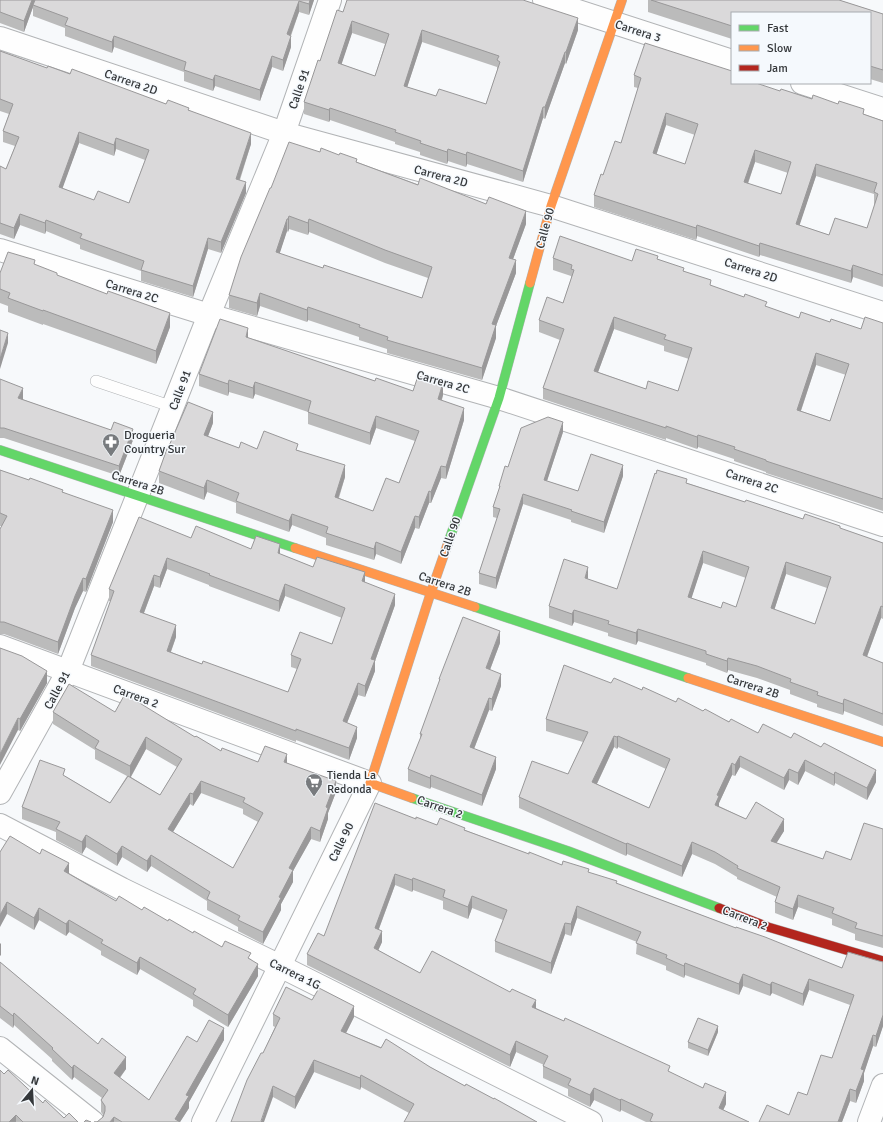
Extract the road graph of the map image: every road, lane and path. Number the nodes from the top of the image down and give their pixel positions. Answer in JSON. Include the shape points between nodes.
{"nodes":[{"id":1,"x":330,"y":0,"type":"edge"},
{"id":2,"x":544,"y":0,"type":"edge"},
{"id":3,"x":622,"y":0,"type":"edge"},
{"id":4,"x":614,"y":24,"type":"junction"},
{"id":5,"x":0,"y":38,"type":"edge"},
{"id":6,"x":731,"y":61,"type":"edge"},
{"id":7,"x":805,"y":84,"type":"edge"},
{"id":8,"x":883,"y":109,"type":"edge"},
{"id":9,"x":284,"y":133,"type":"junction"},
{"id":10,"x":551,"y":206,"type":"junction"},
{"id":11,"x":0,"y":250,"type":"edge"},
{"id":12,"x":883,"y":313,"type":"edge"},
{"id":13,"x":209,"y":315,"type":"junction"},
{"id":14,"x":96,"y":380,"type":"dead end"},
{"id":15,"x":499,"y":398,"type":"junction"},
{"id":16,"x":173,"y":407,"type":"junction"},
{"id":17,"x":0,"y":450,"type":"edge"},
{"id":18,"x":138,"y":495,"type":"junction"},
{"id":19,"x":883,"y":525,"type":"edge"},
{"id":20,"x":431,"y":592,"type":"junction"},
{"id":21,"x":0,"y":646,"type":"edge"},
{"id":22,"x":68,"y":671,"type":"junction"},
{"id":23,"x":883,"y":742,"type":"edge"},
{"id":24,"x":370,"y":783,"type":"junction"},
{"id":25,"x":0,"y":793,"type":"edge"},
{"id":26,"x":0,"y":825,"type":"edge"},
{"id":27,"x":883,"y":961,"type":"edge"},
{"id":28,"x":280,"y":966,"type":"junction"},
{"id":29,"x":0,"y":1048,"type":"edge"},
{"id":30,"x":883,"y":1085,"type":"edge"},
{"id":31,"x":93,"y":1122,"type":"edge"},
{"id":32,"x":203,"y":1122,"type":"edge"},
{"id":33,"x":591,"y":1122,"type":"edge"},
{"id":34,"x":869,"y":1122,"type":"edge"}],
"edges":[{"from":1,"to":9,"type":"street","name":"Calle 91"},
{"from":2,"to":4,"type":"street","name":"Carrera 3"},
{"from":3,"to":4,"type":"street","name":"Calle 90"},
{"from":4,"to":6,"type":"street","name":"Carrera 3"},
{"from":4,"to":10,"type":"street","name":"Calle 90"},
{"from":5,"to":9,"type":"street","name":"Carrera 2D"},
{"from":7,"to":8,"type":"street"},
{"from":9,"to":10,"type":"street","name":"Carrera 2D"},
{"from":9,"to":13,"type":"street","name":"Calle 91"},
{"from":10,"to":12,"type":"street","name":"Carrera 2D"},
{"from":10,"to":15,"type":"street","name":"Calle 90"},
{"from":11,"to":13,"type":"street","name":"Carrera 2C"},
{"from":13,"to":15,"type":"street","name":"Carrera 2C"},
{"from":13,"to":16,"type":"street","name":"Calle 91"},
{"from":14,"to":16,"type":"lane"},
{"from":15,"to":19,"type":"street","name":"Carrera 2C"},
{"from":15,"to":20,"type":"street","name":"Calle 90"},
{"from":16,"to":18,"type":"street","name":"Calle 91"},
{"from":17,"to":18,"type":"street","name":"Carrera 2B"},
{"from":18,"to":20,"type":"street","name":"Carrera 2B"},
{"from":18,"to":22,"type":"street","name":"Calle 91"},
{"from":20,"to":23,"type":"street","name":"Carrera 2B"},
{"from":20,"to":24,"type":"street","name":"Calle 90"},
{"from":21,"to":22,"type":"street","name":"Carrera 2"},
{"from":22,"to":24,"type":"street","name":"Carrera 2"},
{"from":22,"to":25,"type":"street","name":"Calle 91"},
{"from":24,"to":27,"type":"street","name":"Carrera 2","via":[[568,851],[768,927]]},
{"from":24,"to":28,"type":"street","name":"Calle 90"},
{"from":26,"to":28,"type":"street","name":"Carrera 1G","via":[[122,889]]},
{"from":28,"to":32,"type":"street","name":"Calle 90"},
{"from":28,"to":33,"type":"street","name":"Carrera 1G"},
{"from":29,"to":31,"type":"street"},
{"from":30,"to":34,"type":"street"}]}
